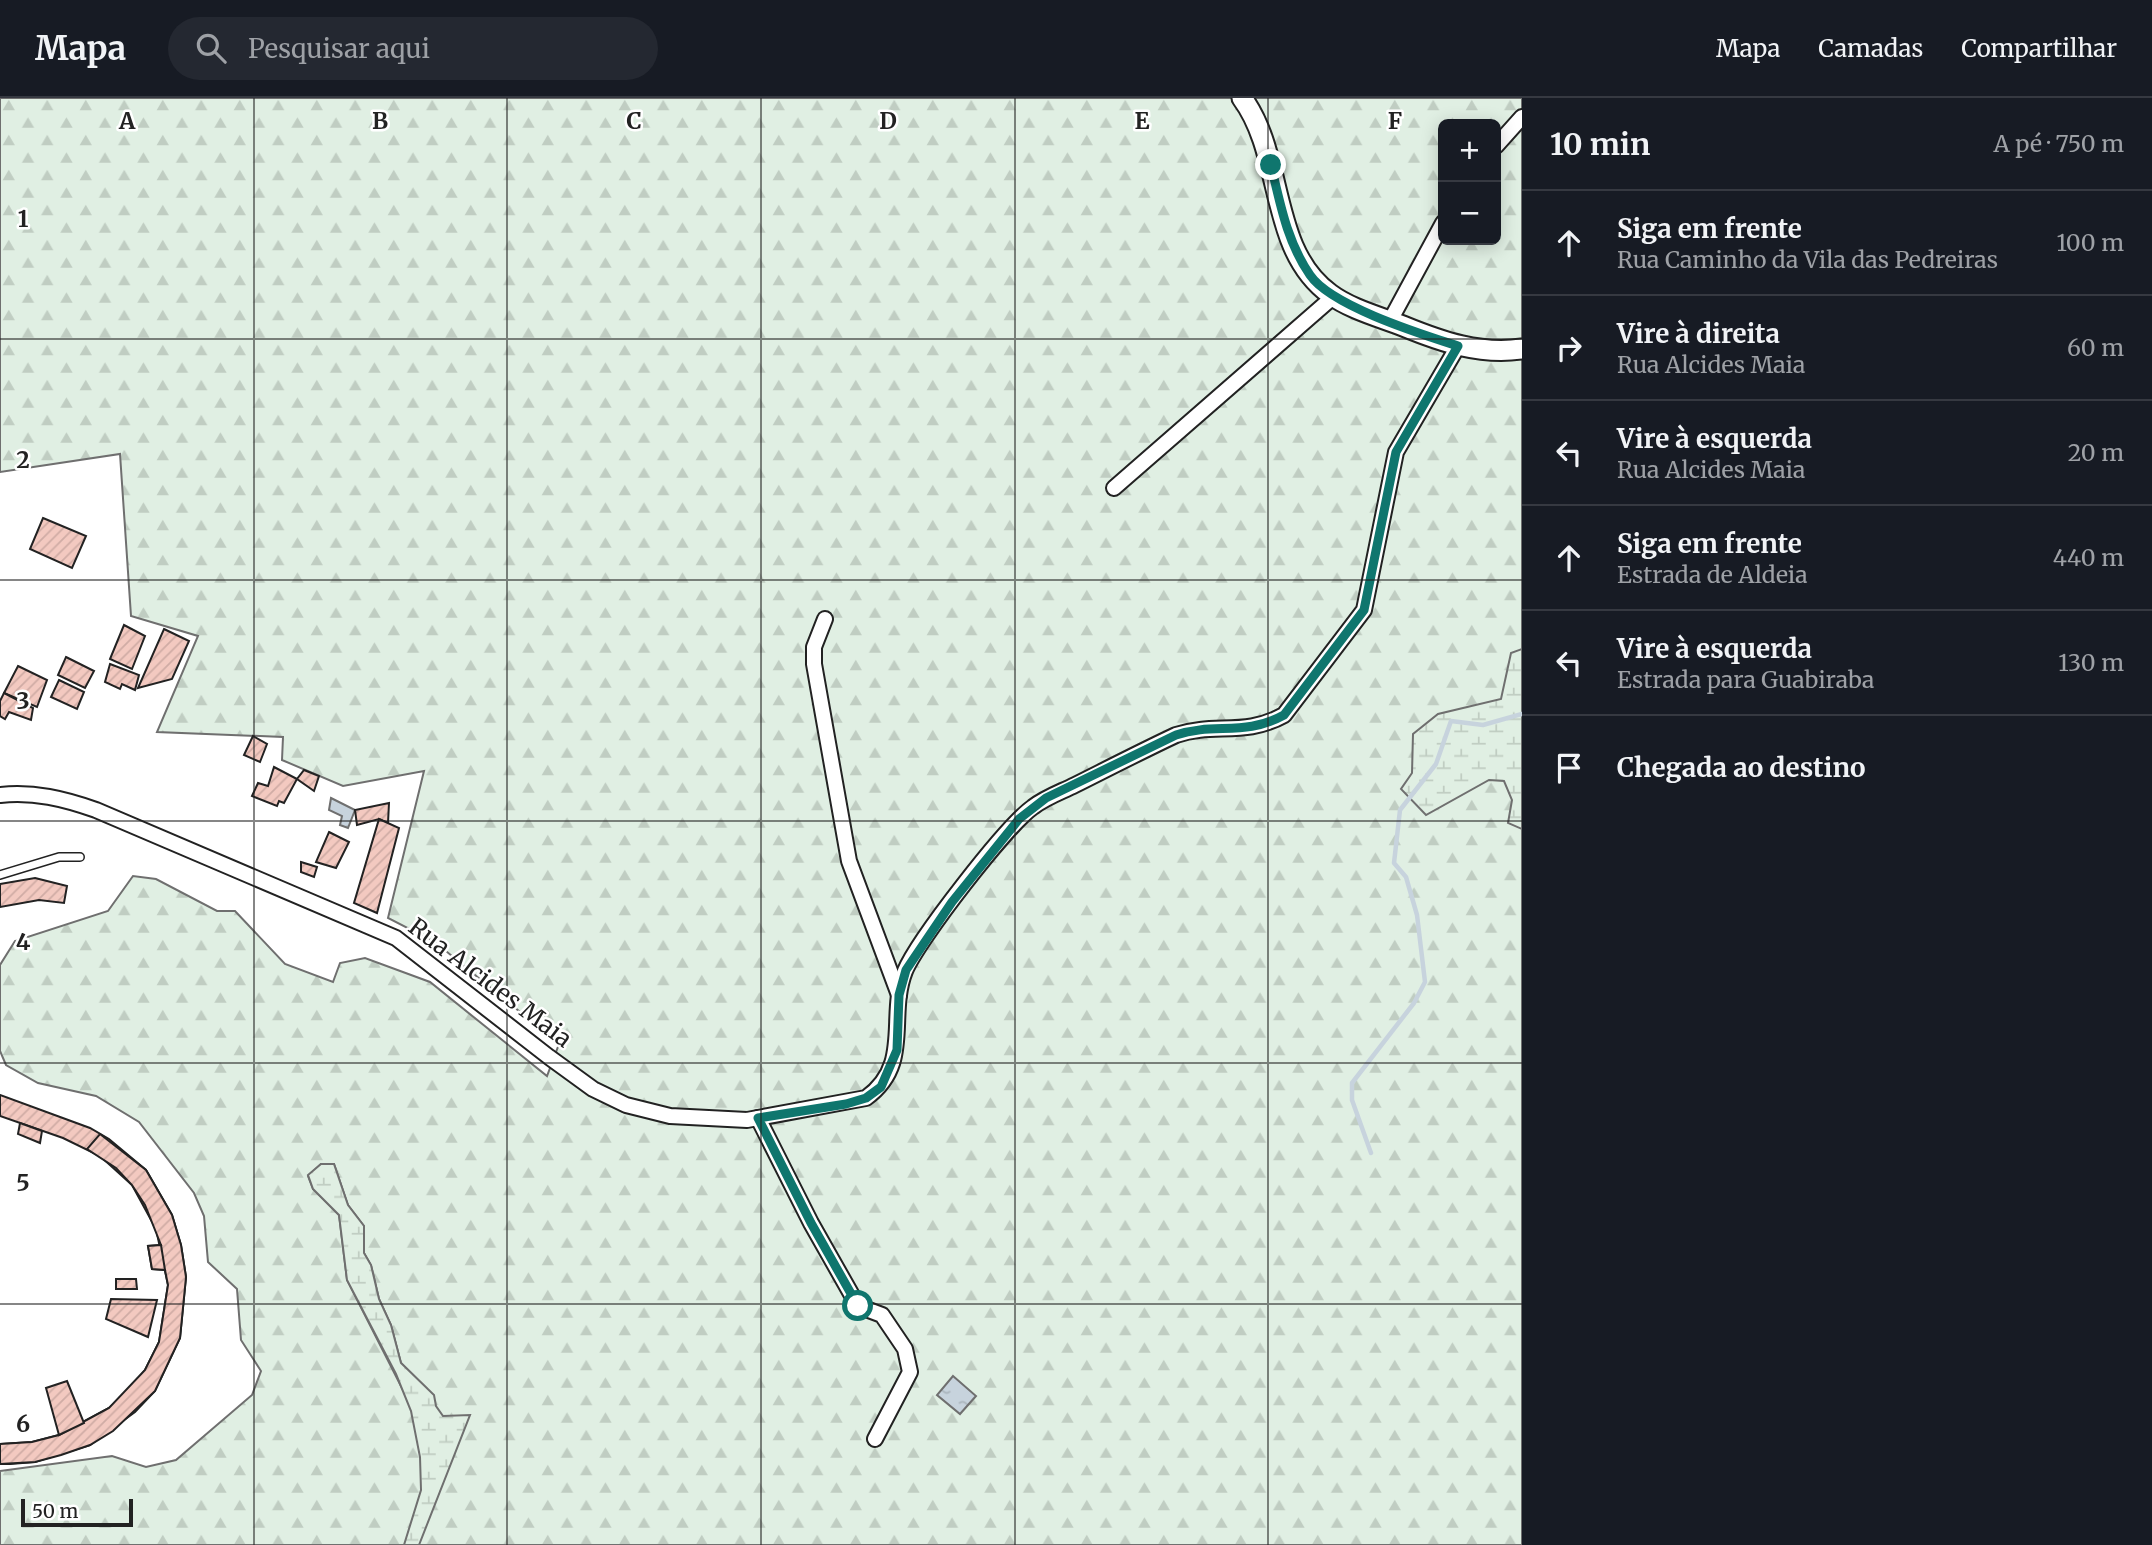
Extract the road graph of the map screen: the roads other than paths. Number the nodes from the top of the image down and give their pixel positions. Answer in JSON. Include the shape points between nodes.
{"nodes":[{"id":1,"x":1242,"y":98,"type":"edge"},
{"id":2,"x":1522,"y":117,"type":"edge"},
{"id":3,"x":1501,"y":140,"type":"edge"},
{"id":4,"x":1438,"y":232,"type":"edge"},
{"id":5,"x":1333,"y":297,"type":"junction"},
{"id":6,"x":1390,"y":321,"type":"junction"},
{"id":7,"x":1458,"y":346,"type":"junction"},
{"id":8,"x":1522,"y":349,"type":"edge"},
{"id":9,"x":1114,"y":488,"type":"dead end"},
{"id":10,"x":825,"y":619,"type":"dead end"},
{"id":11,"x":0,"y":795,"type":"edge"},
{"id":12,"x":80,"y":858,"type":"dead end"},
{"id":13,"x":0,"y":875,"type":"edge"},
{"id":14,"x":899,"y":995,"type":"junction"},
{"id":15,"x":758,"y":1118,"type":"junction"},
{"id":16,"x":875,"y":1439,"type":"dead end"}],
"edges":[{"from":1,"to":5,"type":"main road","via":[[1264,143],[1296,251],[1311,278]]},
{"from":2,"to":3,"type":"street"},
{"from":4,"to":6,"type":"street"},
{"from":5,"to":6,"type":"main road"},
{"from":5,"to":9,"type":"street"},
{"from":6,"to":7,"type":"main road"},
{"from":7,"to":8,"type":"main road","via":[[1482,351]]},
{"from":7,"to":14,"type":"street","via":[[1396,452],[1364,610],[1284,715],[1244,730],[1202,729],[1176,735],[1030,808],[925,939],[906,970]]},
{"from":10,"to":14,"type":"street","via":[[814,647],[814,664],[849,861]]},
{"from":11,"to":15,"type":"street","name":"Rua Alcides Maia","via":[[42,796],[96,810],[396,938],[593,1089],[626,1105],[670,1116]]},
{"from":12,"to":13,"type":"lane","via":[[59,858]]},
{"from":14,"to":15,"type":"street","name":"Rua Alcides Maia","via":[[897,1050],[881,1087],[866,1098]]},
{"from":15,"to":16,"type":"street","via":[[858,1306],[882,1315],[905,1349],[910,1372]]}]}
